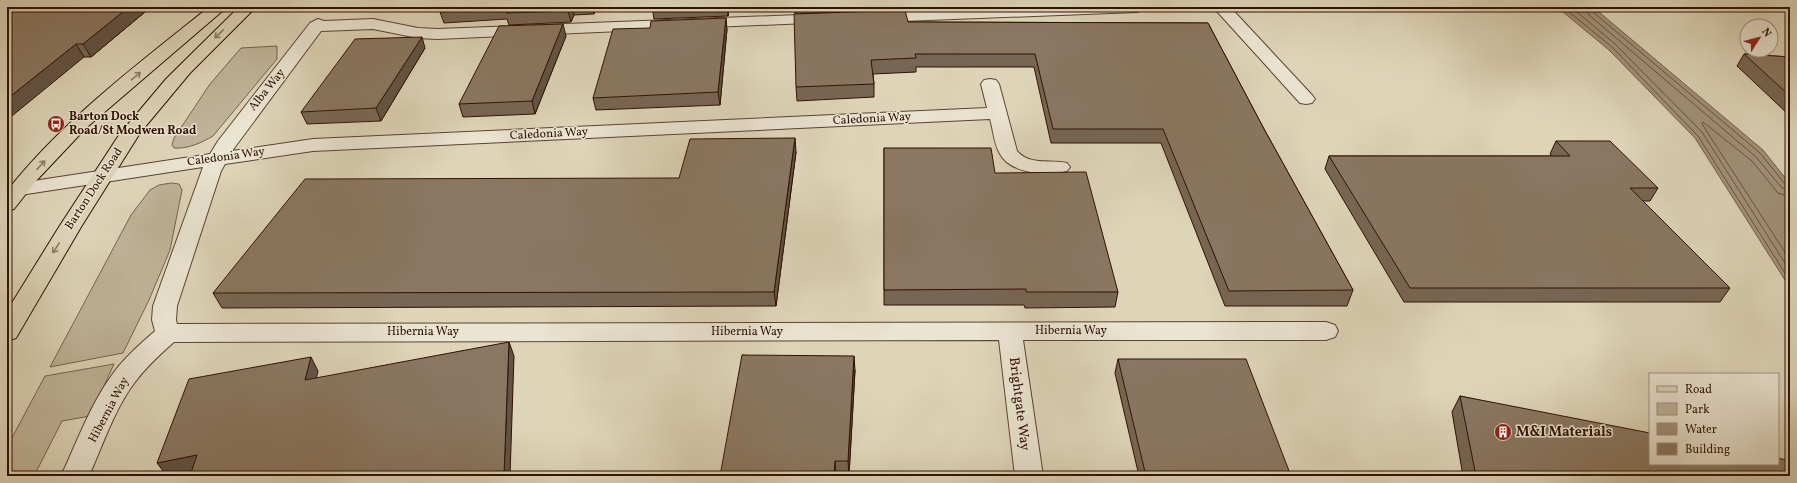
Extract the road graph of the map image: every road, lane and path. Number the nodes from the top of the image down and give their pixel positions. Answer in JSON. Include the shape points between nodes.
{"nodes":[{"id":1,"x":219,"y":7,"type":"edge"},
{"id":2,"x":248,"y":7,"type":"edge"},
{"id":3,"x":1137,"y":7,"type":"edge"},
{"id":4,"x":1221,"y":7,"type":"edge"},
{"id":5,"x":859,"y":18,"type":"edge"},
{"id":6,"x":836,"y":19,"type":"edge"},
{"id":7,"x":990,"y":84,"type":"dead end"},
{"id":8,"x":1306,"y":99,"type":"dead end"},
{"id":9,"x":997,"y":113,"type":"junction"},
{"id":10,"x":218,"y":158,"type":"junction"},
{"id":11,"x":1060,"y":167,"type":"dead end"},
{"id":12,"x":103,"y":175,"type":"junction"},
{"id":13,"x":11,"y":195,"type":"edge"},
{"id":14,"x":1326,"y":331,"type":"dead end"},
{"id":15,"x":7,"y":332,"type":"edge"},
{"id":16,"x":1010,"y":332,"type":"junction"},
{"id":17,"x":168,"y":333,"type":"junction"},
{"id":18,"x":75,"y":476,"type":"edge"},
{"id":19,"x":1029,"y":476,"type":"edge"}],
"edges":[{"from":13,"to":1,"type":"main road","one_way":true,"via":[[87,118]]},
{"from":2,"to":12,"type":"main road","name":"Barton Dock Road","one_way":true,"via":[[210,42],[148,110]]},
{"from":3,"to":5,"type":"street"},
{"from":4,"to":8,"type":"street"},
{"from":6,"to":10,"type":"street","name":"Alba Way","via":[[437,34],[373,24],[317,25],[233,133]]},
{"from":7,"to":9,"type":"street"},
{"from":9,"to":10,"type":"street","name":"Caledonia Way","via":[[320,145]]},
{"from":9,"to":11,"type":"street","via":[[1011,157],[1030,166]]},
{"from":10,"to":12,"type":"street","name":"Caledonia Way"},
{"from":10,"to":17,"type":"street","via":[[211,171],[165,306],[164,320]]},
{"from":12,"to":13,"type":"street","name":"Caledonia Way"},
{"from":12,"to":15,"type":"main road","name":"Barton Dock Road","one_way":true,"via":[[49,259]]},
{"from":14,"to":16,"type":"street","name":"Hibernia Way"},
{"from":16,"to":17,"type":"street","name":"Hibernia Way"},
{"from":16,"to":19,"type":"street","name":"Brightgate Way"},
{"from":17,"to":18,"type":"street","name":"Hibernia Way","via":[[135,364],[120,383]]}]}
